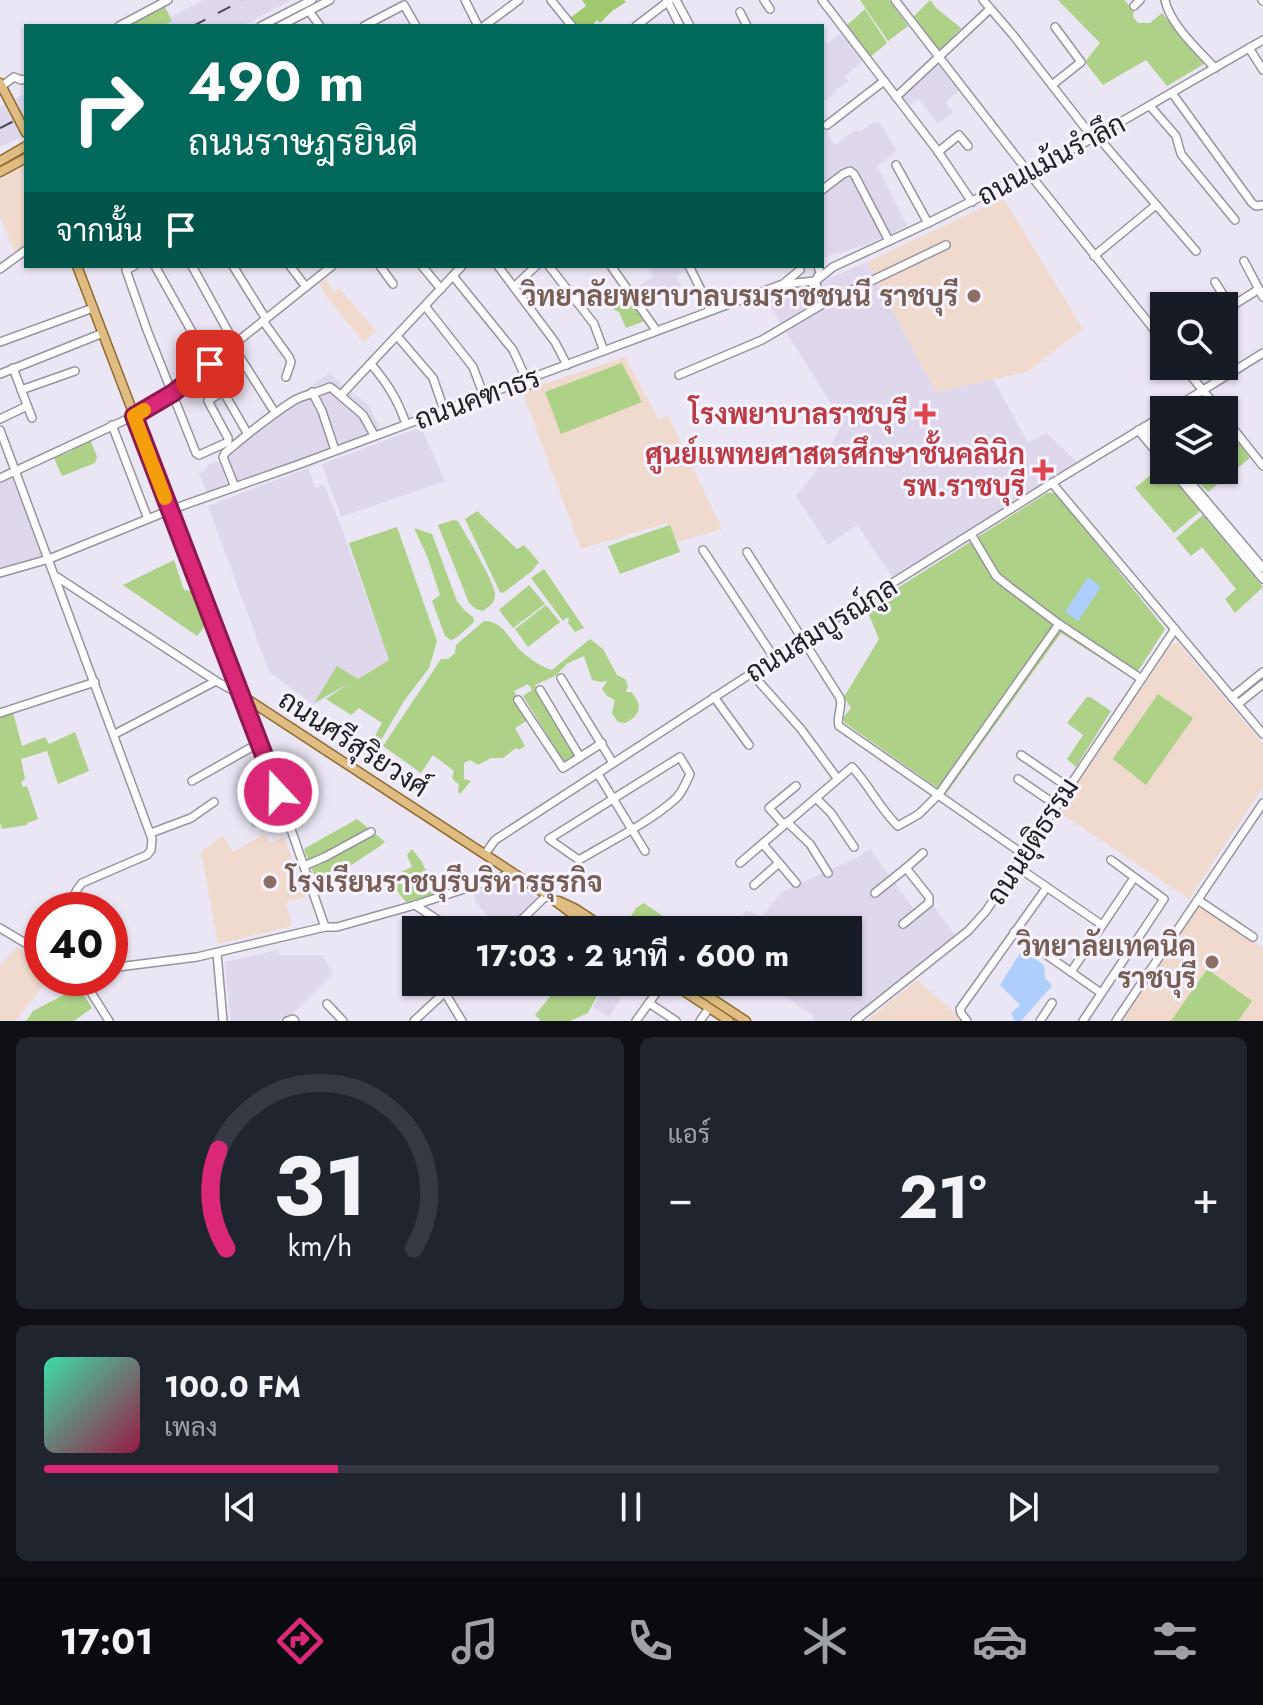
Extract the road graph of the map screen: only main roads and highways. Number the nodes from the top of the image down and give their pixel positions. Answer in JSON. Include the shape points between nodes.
{"nodes":[{"id":1,"x":2,"y":86,"type":"edge"},
{"id":2,"x":24,"y":129,"type":"edge"},
{"id":3,"x":24,"y":147,"type":"edge"},
{"id":4,"x":24,"y":159,"type":"edge"},
{"id":5,"x":0,"y":161,"type":"edge"},
{"id":6,"x":0,"y":172,"type":"edge"},
{"id":7,"x":78,"y":268,"type":"edge"},
{"id":8,"x":547,"y":895,"type":"junction"},
{"id":9,"x":573,"y":916,"type":"edge"},
{"id":10,"x":587,"y":916,"type":"edge"},
{"id":11,"x":691,"y":996,"type":"edge"},
{"id":12,"x":708,"y":996,"type":"edge"},
{"id":13,"x":729,"y":1021,"type":"edge"},
{"id":14,"x":746,"y":1021,"type":"edge"}],
"edges":[{"from":1,"to":2,"type":"main road"},
{"from":3,"to":5,"type":"main road"},
{"from":4,"to":6,"type":"main road"},
{"from":7,"to":8,"type":"main road","name":"ถนนศรีสุริยวงศ์","via":[[241,695]]},
{"from":8,"to":9,"type":"main road","name":"ถนนศรีสุริยวงศ์"},
{"from":8,"to":10,"type":"main road","name":"ถนนศรีสุริยวงศ์"},
{"from":11,"to":13,"type":"main road"},
{"from":12,"to":14,"type":"main road"}]}
